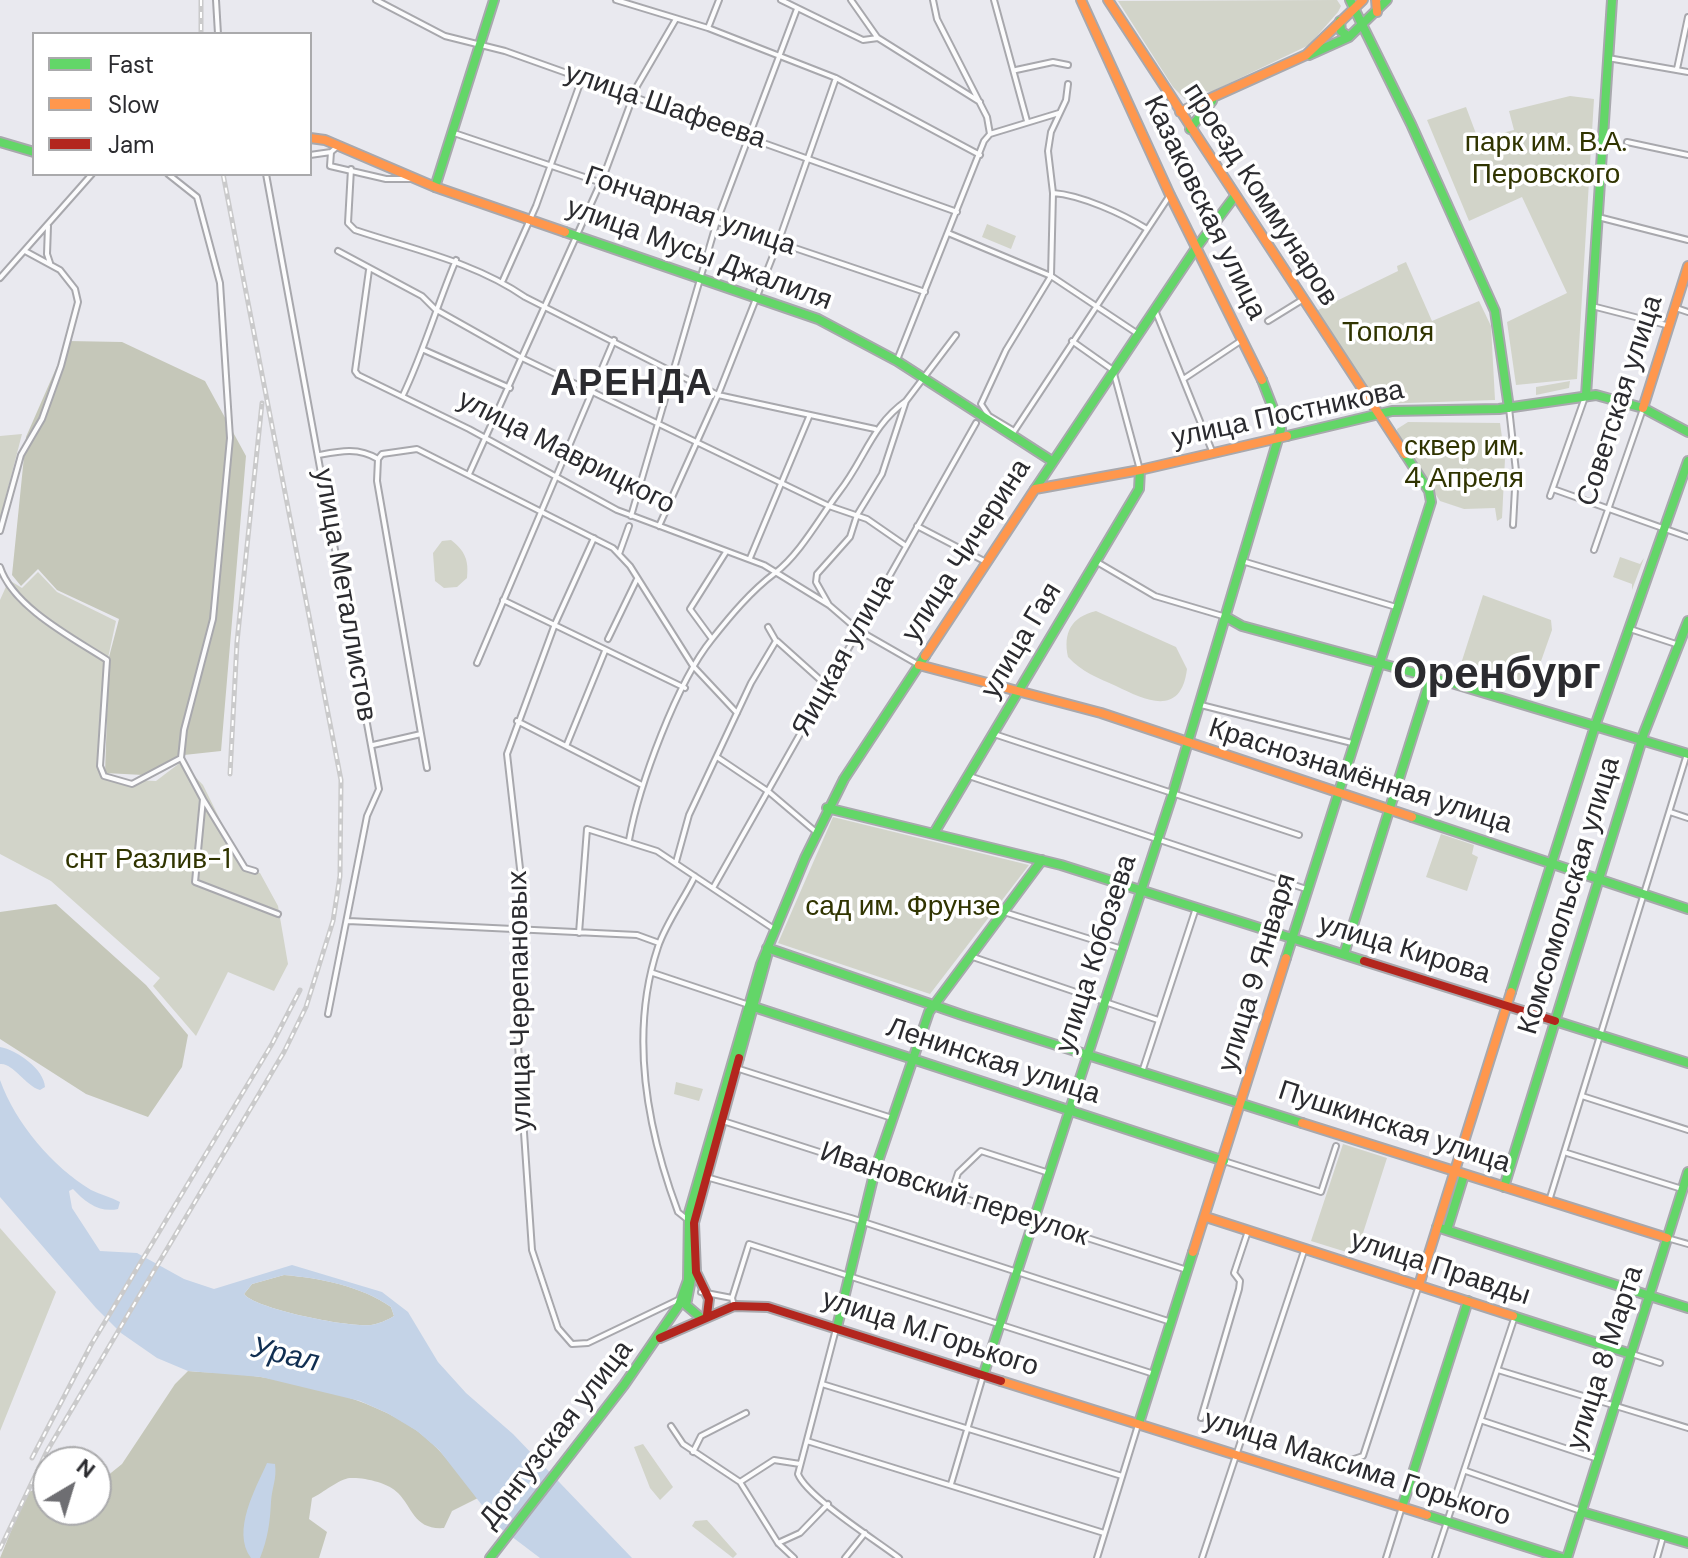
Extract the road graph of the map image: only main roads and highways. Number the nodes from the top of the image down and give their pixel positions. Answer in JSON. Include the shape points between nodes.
{"nodes":[{"id":1,"x":494,"y":0,"type":"edge"},
{"id":2,"x":1081,"y":0,"type":"edge"},
{"id":3,"x":1108,"y":0,"type":"edge"},
{"id":4,"x":1363,"y":0,"type":"edge"},
{"id":5,"x":1376,"y":0,"type":"edge"},
{"id":6,"x":1387,"y":0,"type":"edge"},
{"id":7,"x":1612,"y":0,"type":"edge"},
{"id":8,"x":1352,"y":3,"type":"edge"},
{"id":9,"x":1377,"y":12,"type":"junction"},
{"id":10,"x":1340,"y":21,"type":"junction"},
{"id":11,"x":1363,"y":26,"type":"junction"},
{"id":12,"x":1349,"y":37,"type":"junction"},
{"id":13,"x":1306,"y":55,"type":"junction"},
{"id":14,"x":1214,"y":98,"type":"junction"},
{"id":15,"x":1180,"y":112,"type":"junction"},
{"id":16,"x":1190,"y":129,"type":"junction"},
{"id":17,"x":0,"y":132,"type":"edge"},
{"id":18,"x":312,"y":138,"type":"edge"},
{"id":19,"x":2,"y":142,"type":"edge"},
{"id":20,"x":32,"y":151,"type":"edge"},
{"id":21,"x":435,"y":187,"type":"junction"},
{"id":22,"x":1235,"y":196,"type":"junction"},
{"id":23,"x":1196,"y":248,"type":"junction"},
{"id":24,"x":1688,"y":266,"type":"edge"},
{"id":25,"x":1586,"y":395,"type":"junction"},
{"id":26,"x":1509,"y":408,"type":"junction"},
{"id":27,"x":1643,"y":408,"type":"junction"},
{"id":28,"x":1377,"y":413,"type":"junction"},
{"id":29,"x":1688,"y":432,"type":"edge"},
{"id":30,"x":1279,"y":436,"type":"junction"},
{"id":31,"x":1052,"y":461,"type":"junction"},
{"id":32,"x":1688,"y":461,"type":"edge"},
{"id":33,"x":1140,"y":470,"type":"junction"},
{"id":34,"x":1035,"y":489,"type":"junction"},
{"id":35,"x":1226,"y":617,"type":"junction"},
{"id":36,"x":1688,"y":621,"type":"edge"},
{"id":37,"x":1378,"y":662,"type":"junction"},
{"id":38,"x":919,"y":665,"type":"junction"},
{"id":39,"x":1431,"y":677,"type":"junction"},
{"id":40,"x":1017,"y":692,"type":"junction"},
{"id":41,"x":1595,"y":726,"type":"junction"},
{"id":42,"x":1642,"y":741,"type":"junction"},
{"id":43,"x":1188,"y":744,"type":"junction"},
{"id":44,"x":1688,"y":754,"type":"edge"},
{"id":45,"x":1336,"y":792,"type":"junction"},
{"id":46,"x":827,"y":808,"type":"junction"},
{"id":47,"x":1387,"y":809,"type":"junction"},
{"id":48,"x":934,"y":833,"type":"junction"},
{"id":49,"x":1042,"y":860,"type":"junction"},
{"id":50,"x":1553,"y":863,"type":"junction"},
{"id":51,"x":1598,"y":878,"type":"junction"},
{"id":52,"x":1141,"y":891,"type":"junction"},
{"id":53,"x":1688,"y":909,"type":"edge"},
{"id":54,"x":1290,"y":937,"type":"junction"},
{"id":55,"x":767,"y":948,"type":"junction"},
{"id":56,"x":1344,"y":954,"type":"junction"},
{"id":57,"x":933,"y":1005,"type":"junction"},
{"id":58,"x":1507,"y":1005,"type":"junction"},
{"id":59,"x":752,"y":1006,"type":"junction"},
{"id":60,"x":1554,"y":1019,"type":"junction"},
{"id":61,"x":1087,"y":1055,"type":"junction"},
{"id":62,"x":913,"y":1059,"type":"junction"},
{"id":63,"x":1688,"y":1063,"type":"edge"},
{"id":64,"x":1242,"y":1103,"type":"junction"},
{"id":65,"x":1069,"y":1110,"type":"junction"},
{"id":66,"x":1224,"y":1161,"type":"junction"},
{"id":67,"x":1454,"y":1172,"type":"junction"},
{"id":68,"x":1688,"y":1172,"type":"edge"},
{"id":69,"x":1464,"y":1175,"type":"junction"},
{"id":70,"x":1504,"y":1187,"type":"junction"},
{"id":71,"x":1206,"y":1217,"type":"junction"},
{"id":72,"x":1442,"y":1229,"type":"junction"},
{"id":73,"x":1667,"y":1238,"type":"junction"},
{"id":74,"x":1419,"y":1285,"type":"junction"},
{"id":75,"x":695,"y":1295,"type":"junction"},
{"id":76,"x":1650,"y":1296,"type":"junction"},
{"id":77,"x":1468,"y":1301,"type":"junction"},
{"id":78,"x":1688,"y":1308,"type":"edge"},
{"id":79,"x":704,"y":1316,"type":"junction"},
{"id":80,"x":837,"y":1327,"type":"junction"},
{"id":81,"x":658,"y":1338,"type":"junction"},
{"id":82,"x":1631,"y":1354,"type":"junction"},
{"id":83,"x":984,"y":1373,"type":"junction"},
{"id":84,"x":1139,"y":1423,"type":"junction"},
{"id":85,"x":1402,"y":1507,"type":"junction"},
{"id":86,"x":1582,"y":1512,"type":"junction"},
{"id":87,"x":1688,"y":1543,"type":"edge"},
{"id":88,"x":490,"y":1558,"type":"edge"},
{"id":89,"x":1564,"y":1558,"type":"edge"}],
"edges":[{"from":1,"to":21,"type":"main road"},
{"from":2,"to":23,"type":"main road","name":"Казаковская улица"},
{"from":3,"to":15,"type":"main road","name":"проезд Коммунаров"},
{"from":4,"to":8,"type":"main road"},
{"from":5,"to":9,"type":"main road"},
{"from":6,"to":9,"type":"main road"},
{"from":7,"to":25,"type":"main road"},
{"from":8,"to":10,"type":"main road"},
{"from":8,"to":11,"type":"main road"},
{"from":9,"to":11,"type":"main road"},
{"from":10,"to":12,"type":"main road","via":[[1341,31]]},
{"from":10,"to":13,"type":"main road"},
{"from":11,"to":12,"type":"main road"},
{"from":11,"to":26,"type":"main road","via":[[1495,311]]},
{"from":12,"to":13,"type":"main road"},
{"from":13,"to":14,"type":"main road"},
{"from":14,"to":15,"type":"main road"},
{"from":14,"to":16,"type":"main road"},
{"from":15,"to":16,"type":"main road","name":"проезд Коммунаров"},
{"from":16,"to":22,"type":"main road","name":"проезд Коммунаров"},
{"from":17,"to":19,"type":"main road"},
{"from":18,"to":21,"type":"main road","name":"улица Мусы Джалиля"},
{"from":19,"to":20,"type":"main road"},
{"from":21,"to":31,"type":"main road","name":"улица Мусы Джалиля","via":[[757,295],[844,330]]},
{"from":22,"to":23,"type":"main road","name":"улица Чичерина"},
{"from":22,"to":28,"type":"main road","name":"проезд Коммунаров"},
{"from":23,"to":30,"type":"main road","name":"Казаковская улица","via":[[1280,419]]},
{"from":23,"to":31,"type":"main road","name":"улица Чичерина"},
{"from":24,"to":27,"type":"main road","name":"Советская улица"},
{"from":25,"to":26,"type":"main road","name":"улица Постникова"},
{"from":25,"to":27,"type":"main road","name":"улица Постникова"},
{"from":26,"to":28,"type":"main road","name":"улица Постникова"},
{"from":27,"to":29,"type":"main road","name":"улица Постникова"},
{"from":28,"to":30,"type":"main road","name":"улица Постникова"},
{"from":28,"to":37,"type":"main road","name":"улица 9 Января","via":[[1431,502]]},
{"from":30,"to":33,"type":"main road","name":"улица Постникова"},
{"from":30,"to":35,"type":"main road","name":"улица Кобозева"},
{"from":31,"to":34,"type":"main road","name":"улица Чичерина"},
{"from":32,"to":41,"type":"main road"},
{"from":33,"to":34,"type":"main road","name":"улица Постникова"},
{"from":33,"to":40,"type":"main road","name":"улица Гая","via":[[1139,489]]},
{"from":34,"to":38,"type":"main road","name":"улица Чичерина"},
{"from":35,"to":37,"type":"main road","via":[[1242,626]]},
{"from":35,"to":43,"type":"main road","name":"улица Кобозева"},
{"from":36,"to":42,"type":"main road","name":"Комсомольская улица"},
{"from":37,"to":39,"type":"main road"},
{"from":37,"to":45,"type":"main road","name":"улица 9 Января"},
{"from":38,"to":40,"type":"main road","name":"улица Маврицкого"},
{"from":38,"to":46,"type":"main road","name":"улица Чичерина"},
{"from":39,"to":41,"type":"main road"},
{"from":39,"to":47,"type":"main road"},
{"from":40,"to":43,"type":"main road","name":"Краснознамённая улица","via":[[1101,713]]},
{"from":40,"to":48,"type":"main road","name":"улица Гая"},
{"from":41,"to":42,"type":"main road"},
{"from":41,"to":50,"type":"main road"},
{"from":42,"to":44,"type":"main road"},
{"from":42,"to":51,"type":"main road","name":"Комсомольская улица"},
{"from":43,"to":45,"type":"main road","name":"Краснознамённая улица"},
{"from":43,"to":52,"type":"main road","name":"улица Кобозева"},
{"from":45,"to":47,"type":"main road","name":"Краснознамённая улица"},
{"from":45,"to":54,"type":"main road","name":"улица 9 Января"},
{"from":46,"to":48,"type":"main road","name":"улица Кирова"},
{"from":46,"to":55,"type":"main road","name":"улица Чичерина"},
{"from":47,"to":50,"type":"main road","name":"Краснознамённая улица"},
{"from":47,"to":56,"type":"main road"},
{"from":48,"to":49,"type":"main road","name":"улица Кирова"},
{"from":49,"to":52,"type":"main road","name":"улица Кирова"},
{"from":49,"to":57,"type":"main road"},
{"from":50,"to":51,"type":"main road","name":"Краснознамённая улица"},
{"from":50,"to":58,"type":"main road"},
{"from":51,"to":53,"type":"main road","name":"Краснознамённая улица"},
{"from":51,"to":60,"type":"main road","name":"Комсомольская улица"},
{"from":52,"to":54,"type":"main road","name":"улица Кирова"},
{"from":52,"to":61,"type":"main road","name":"улица Кобозева"},
{"from":54,"to":56,"type":"main road","name":"улица Кирова"},
{"from":54,"to":64,"type":"main road","name":"улица 9 Января"},
{"from":55,"to":57,"type":"main road","name":"Пушкинская улица"},
{"from":55,"to":59,"type":"main road","name":"улица Чичерина"},
{"from":56,"to":58,"type":"main road","name":"улица Кирова"},
{"from":57,"to":61,"type":"main road","name":"Пушкинская улица"},
{"from":57,"to":62,"type":"main road"},
{"from":58,"to":60,"type":"main road","name":"улица Кирова"},
{"from":58,"to":67,"type":"main road"},
{"from":59,"to":62,"type":"main road","name":"Ленинская улица"},
{"from":59,"to":75,"type":"main road","name":"улица Чичерина","via":[[693,1230]]},
{"from":59,"to":75,"type":"main road","name":"улица Чичерина","via":[[688,1220],[688,1280]]},
{"from":60,"to":63,"type":"main road","name":"улица Кирова"},
{"from":60,"to":70,"type":"main road","name":"Комсомольская улица"},
{"from":61,"to":64,"type":"main road","name":"Пушкинская улица"},
{"from":61,"to":65,"type":"main road","name":"улица Кобозева"},
{"from":62,"to":65,"type":"main road","name":"Ленинская улица"},
{"from":62,"to":80,"type":"main road","via":[[875,1170]]},
{"from":64,"to":66,"type":"main road","name":"улица 9 Января"},
{"from":64,"to":67,"type":"main road","name":"Пушкинская улица"},
{"from":65,"to":66,"type":"main road","name":"Ленинская улица"},
{"from":65,"to":83,"type":"main road","name":"улица Кобозева"},
{"from":66,"to":71,"type":"main road","name":"улица 9 Января"},
{"from":67,"to":69,"type":"main road","name":"Пушкинская улица"},
{"from":67,"to":72,"type":"main road"},
{"from":68,"to":73,"type":"main road","name":"улица 8 Марта"},
{"from":69,"to":70,"type":"main road","name":"Пушкинская улица"},
{"from":69,"to":72,"type":"main road"},
{"from":70,"to":73,"type":"main road","name":"Пушкинская улица"},
{"from":71,"to":74,"type":"main road","name":"улица Правды"},
{"from":71,"to":84,"type":"main road","name":"улица 9 Января"},
{"from":72,"to":74,"type":"main road"},
{"from":72,"to":76,"type":"main road"},
{"from":73,"to":76,"type":"main road","name":"улица 8 Марта"},
{"from":74,"to":77,"type":"main road","name":"улица Правды"},
{"from":75,"to":79,"type":"main road"},
{"from":75,"to":79,"type":"main road","via":[[687,1308]]},
{"from":75,"to":81,"type":"main road","name":"Донгузская улица"},
{"from":76,"to":78,"type":"main road"},
{"from":76,"to":82,"type":"main road","name":"улица 8 Марта"},
{"from":77,"to":82,"type":"main road","name":"улица Правды"},
{"from":77,"to":85,"type":"main road"},
{"from":79,"to":80,"type":"main road","name":"улица М.Горького","via":[[733,1302]]},
{"from":79,"to":81,"type":"main road","name":"улица М.Горького"},
{"from":80,"to":83,"type":"main road","name":"улица М.Горького"},
{"from":81,"to":88,"type":"main road","name":"Донгузская улица"},
{"from":82,"to":86,"type":"main road","name":"улица 8 Марта"},
{"from":83,"to":84,"type":"main road","name":"улица М.Горького"},
{"from":84,"to":85,"type":"main road","name":"улица Максима Горького"},
{"from":85,"to":89,"type":"main road","name":"улица Максима Горького"},
{"from":86,"to":87,"type":"main road"},
{"from":86,"to":89,"type":"main road","name":"улица 8 Марта"}]}
